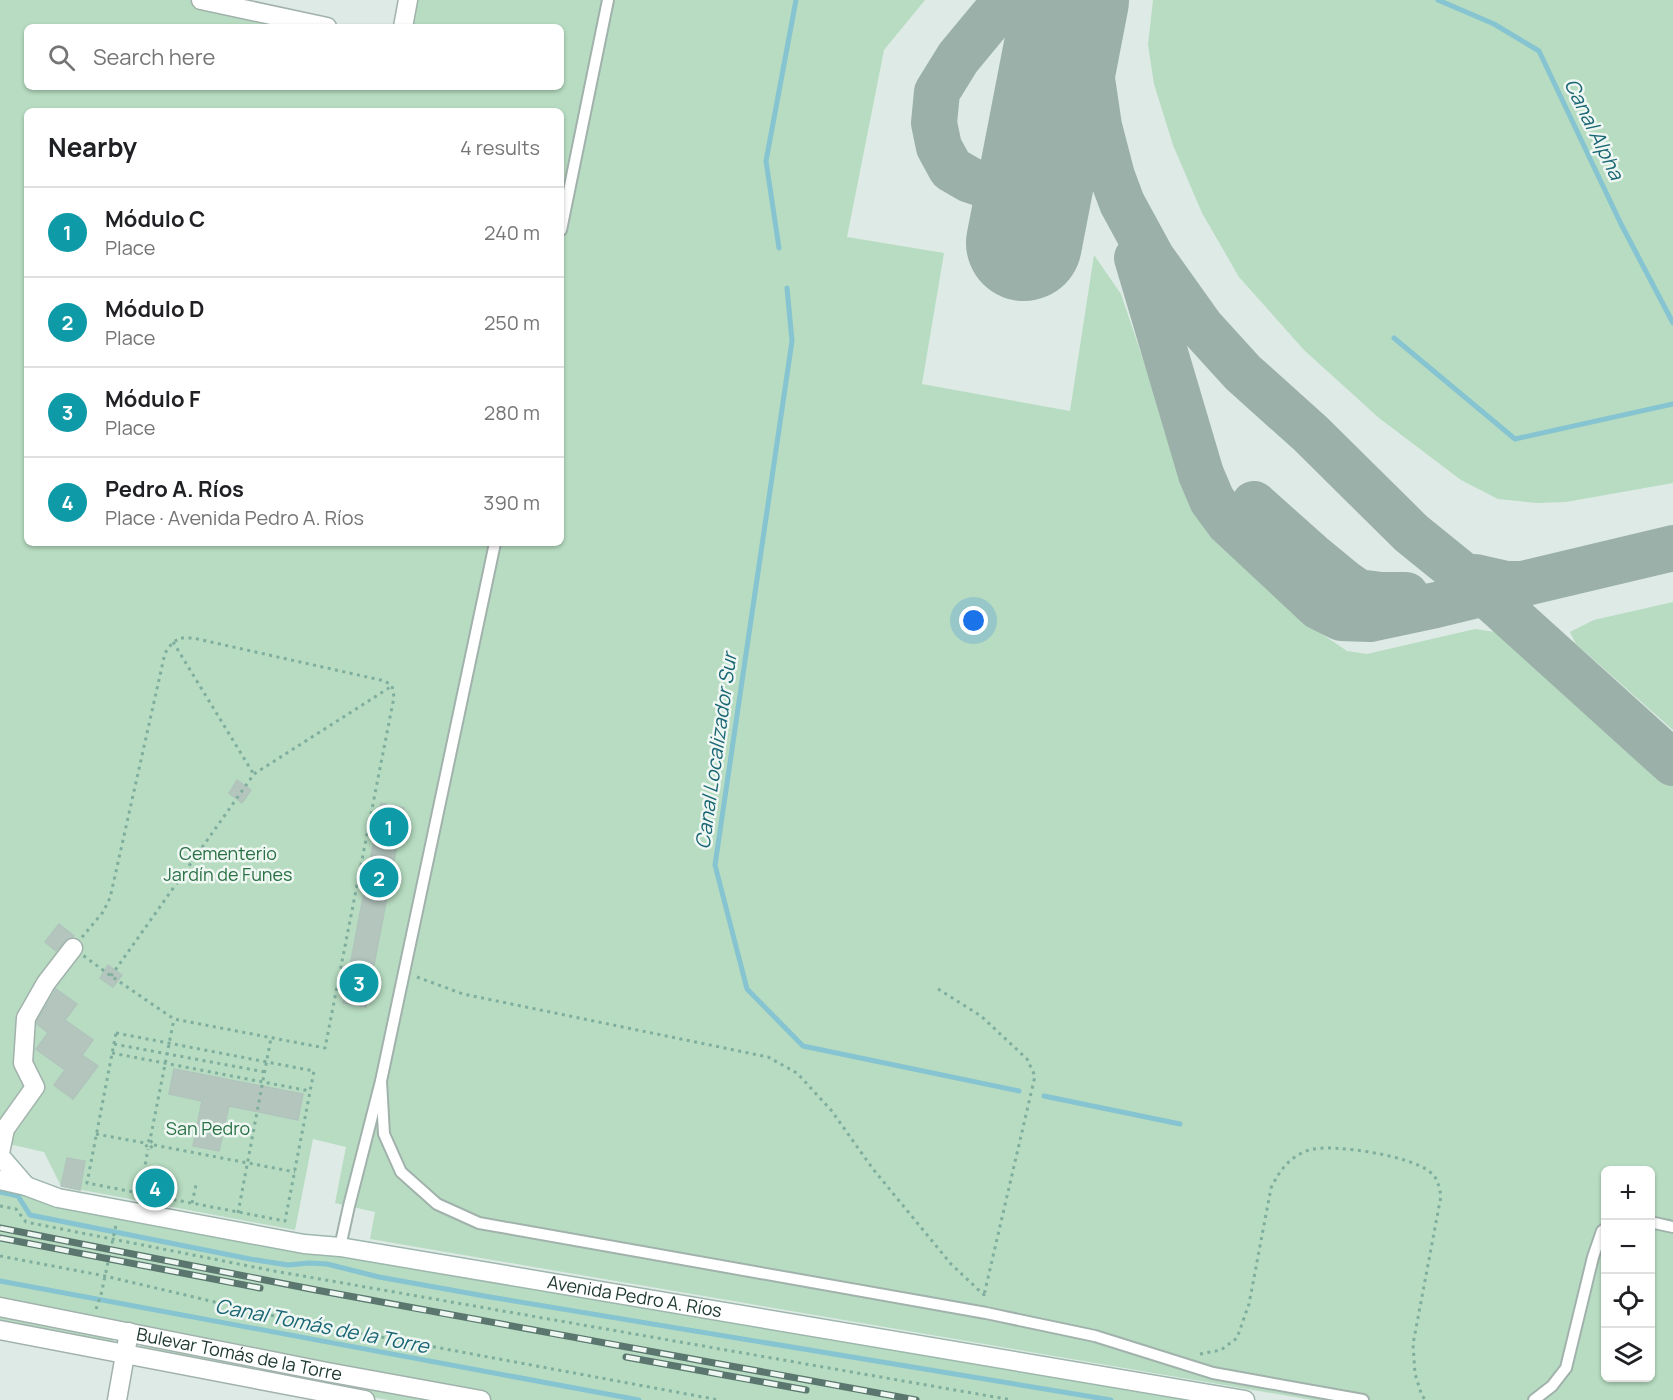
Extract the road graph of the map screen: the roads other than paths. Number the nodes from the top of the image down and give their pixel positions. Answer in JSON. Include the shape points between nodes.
{"nodes":[{"id":1,"x":203,"y":0,"type":"edge"},
{"id":2,"x":408,"y":0,"type":"edge"},
{"id":3,"x":608,"y":0,"type":"edge"},
{"id":4,"x":313,"y":24,"type":"edge"},
{"id":5,"x":404,"y":24,"type":"edge"},
{"id":6,"x":564,"y":215,"type":"edge"},
{"id":7,"x":494,"y":546,"type":"edge"},
{"id":8,"x":73,"y":948,"type":"road end"},
{"id":9,"x":381,"y":1081,"type":"junction"},
{"id":10,"x":0,"y":1155,"type":"edge"},
{"id":11,"x":0,"y":1180,"type":"edge"},
{"id":12,"x":26,"y":1186,"type":"junction"},
{"id":13,"x":1655,"y":1223,"type":"edge"},
{"id":14,"x":1673,"y":1227,"type":"edge"},
{"id":15,"x":1601,"y":1234,"type":"edge"},
{"id":16,"x":340,"y":1247,"type":"junction"},
{"id":17,"x":0,"y":1307,"type":"edge"},
{"id":18,"x":0,"y":1330,"type":"edge"},
{"id":19,"x":129,"y":1332,"type":"junction"},
{"id":20,"x":125,"y":1355,"type":"junction"},
{"id":21,"x":327,"y":1372,"type":"junction"},
{"id":22,"x":325,"y":1396,"type":"edge"},
{"id":23,"x":117,"y":1400,"type":"edge"},
{"id":24,"x":365,"y":1400,"type":"edge"},
{"id":25,"x":481,"y":1400,"type":"edge"},
{"id":26,"x":1245,"y":1400,"type":"edge"},
{"id":27,"x":1363,"y":1400,"type":"edge"},
{"id":28,"x":1534,"y":1400,"type":"edge"}],
"edges":[{"from":1,"to":4,"type":"street"},
{"from":2,"to":5,"type":"street"},
{"from":3,"to":6,"type":"lane"},
{"from":7,"to":9,"type":"lane"},
{"from":8,"to":10,"type":"street","via":[[26,1018],[23,1063],[35,1087],[5,1129]]},
{"from":9,"to":16,"type":"lane"},
{"from":9,"to":27,"type":"lane","via":[[384,1134],[401,1172],[437,1204],[479,1223],[986,1314],[1095,1336],[1213,1373]]},
{"from":10,"to":12,"type":"street","name":"Avenida Pedro A. Ríos"},
{"from":11,"to":12,"type":"street","name":"Avenida Pedro A. Ríos"},
{"from":12,"to":16,"type":"street","name":"Avenida Pedro A. Ríos","via":[[58,1198],[304,1244]]},
{"from":13,"to":14,"type":"lane"},
{"from":15,"to":28,"type":"lane","via":[[1566,1368]]},
{"from":16,"to":26,"type":"street","name":"Avenida Pedro A. Ríos"},
{"from":17,"to":19,"type":"street","name":"Bulevar Tomás de la Torre"},
{"from":18,"to":20,"type":"street","name":"Bulevar Tomás de la Torre"},
{"from":19,"to":20,"type":"street"},
{"from":19,"to":21,"type":"street","name":"Bulevar Tomás de la Torre"},
{"from":20,"to":22,"type":"street","name":"Bulevar Tomás de la Torre"},
{"from":20,"to":23,"type":"street"},
{"from":21,"to":22,"type":"street"},
{"from":21,"to":25,"type":"street","name":"Bulevar Tomás de la Torre"},
{"from":22,"to":24,"type":"street","name":"Bulevar Tomás de la Torre"}]}
